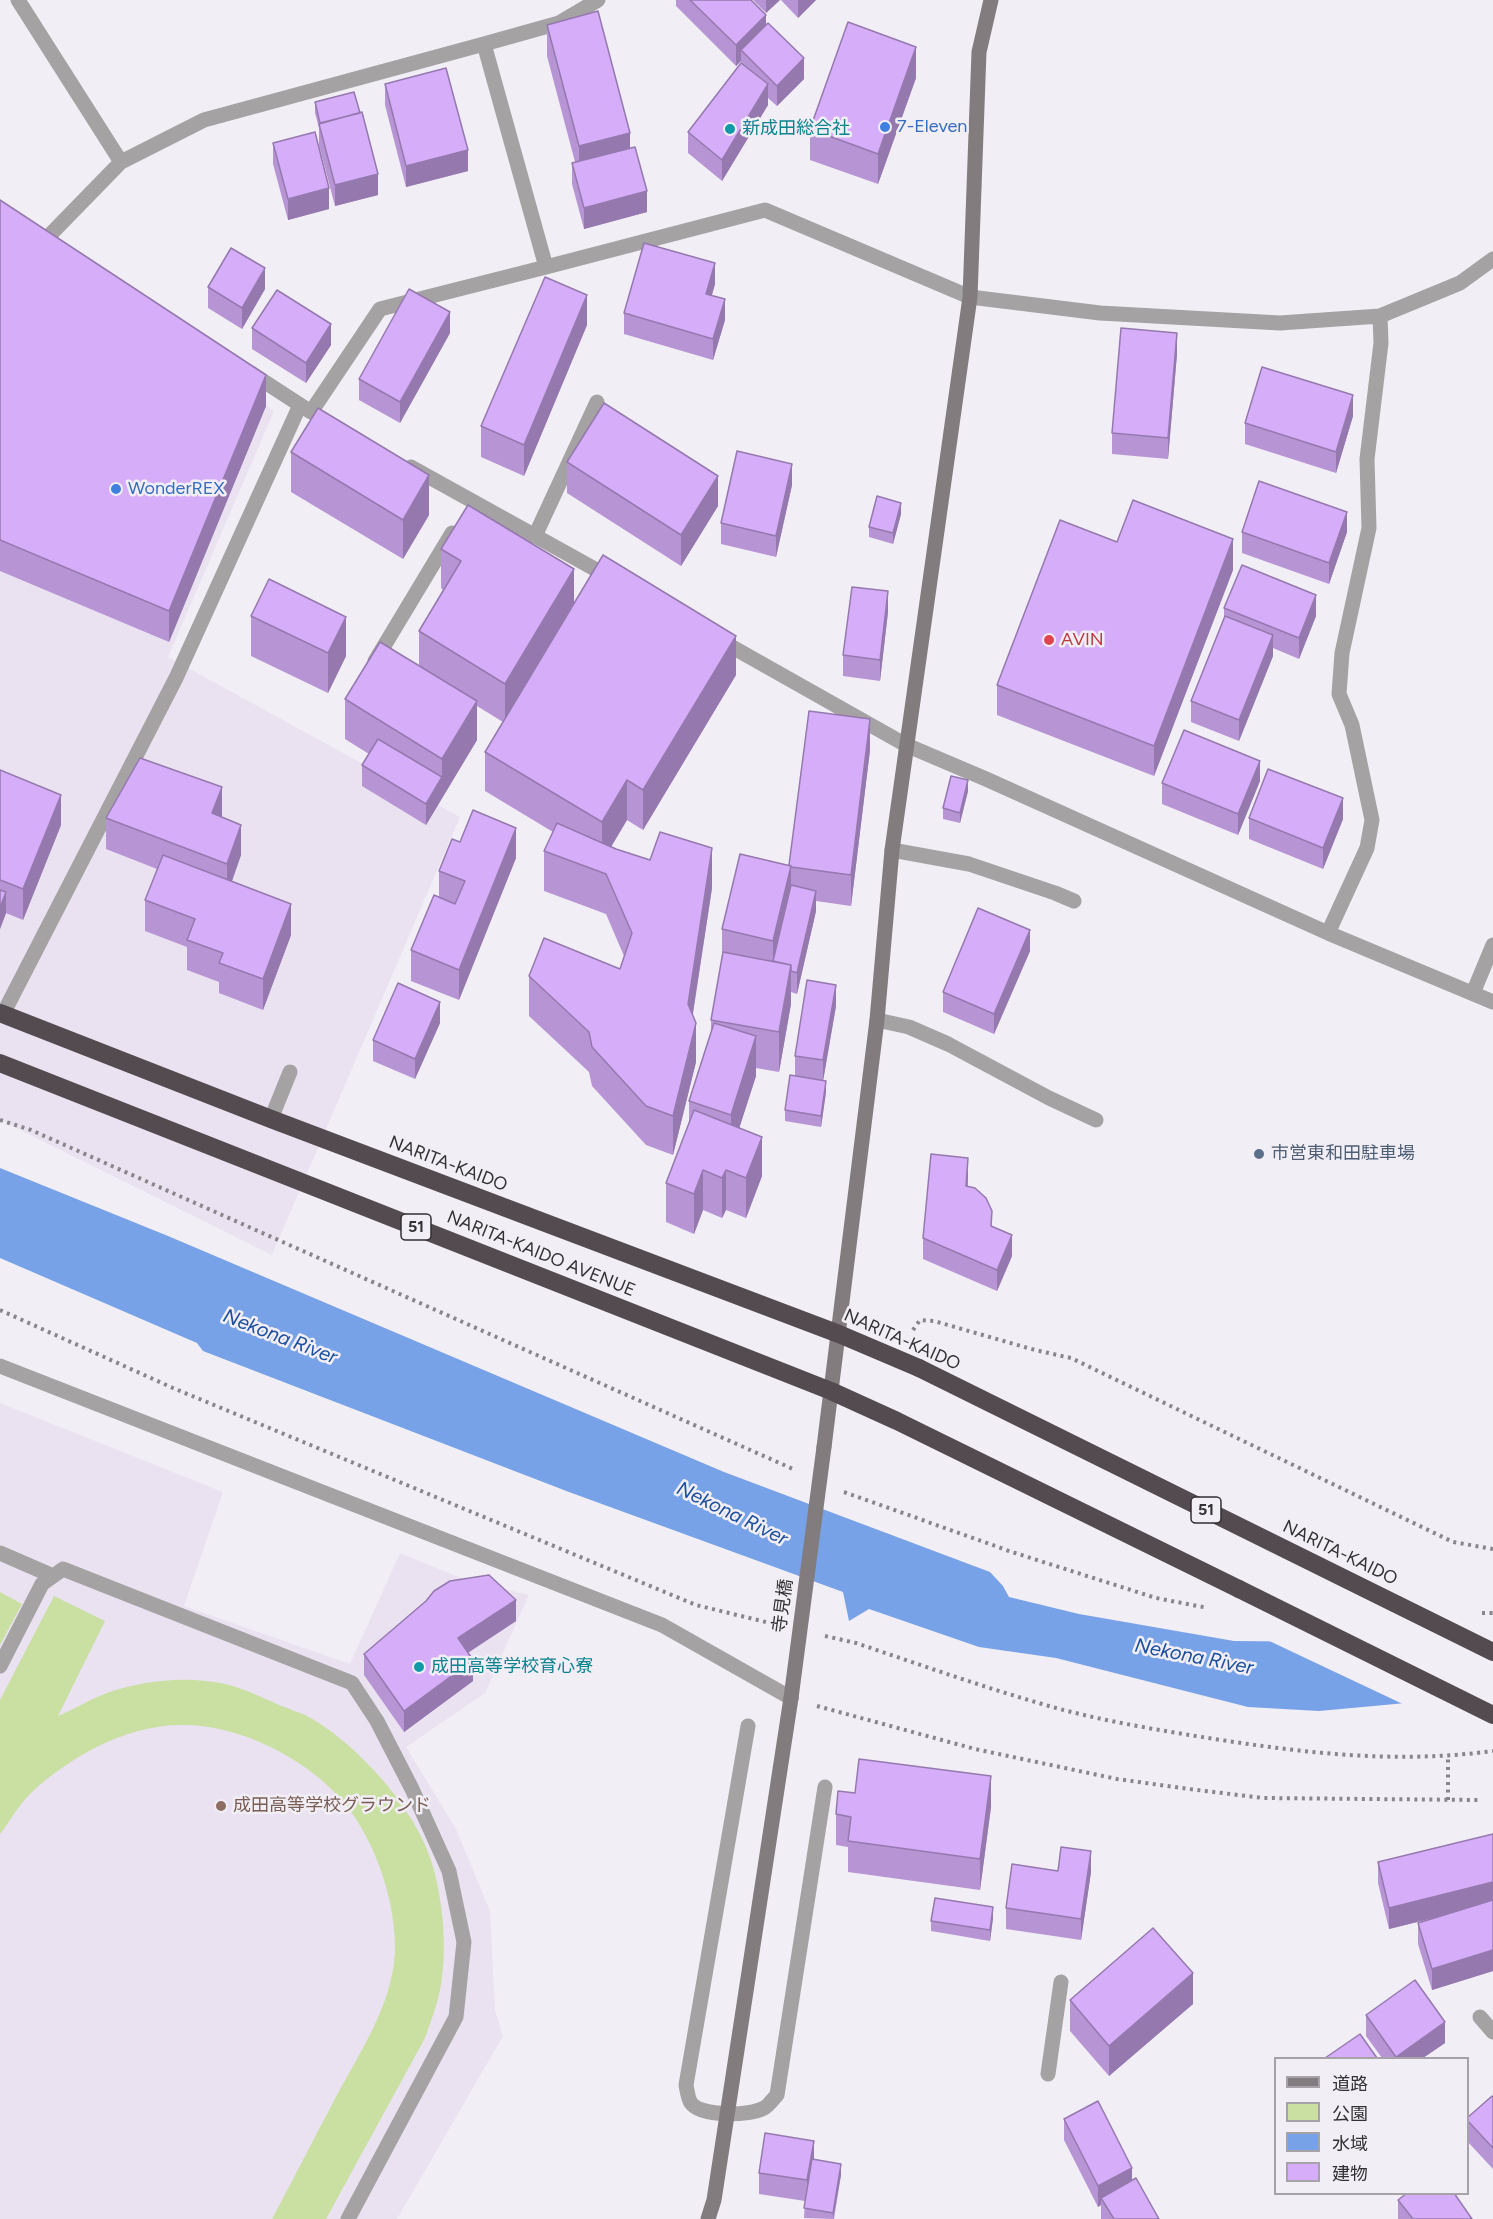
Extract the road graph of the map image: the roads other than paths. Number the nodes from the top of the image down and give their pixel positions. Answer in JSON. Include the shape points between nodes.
{"nodes":[{"id":1,"x":18,"y":0,"type":"edge"},
{"id":2,"x":598,"y":0,"type":"edge"},
{"id":3,"x":991,"y":0,"type":"edge"},
{"id":4,"x":484,"y":44,"type":"junction"},
{"id":5,"x":121,"y":162,"type":"junction"},
{"id":6,"x":44,"y":241,"type":"edge"},
{"id":7,"x":1493,"y":259,"type":"edge"},
{"id":8,"x":546,"y":267,"type":"junction"},
{"id":9,"x":970,"y":297,"type":"junction"},
{"id":10,"x":1380,"y":316,"type":"junction"},
{"id":11,"x":241,"y":367,"type":"edge"},
{"id":12,"x":597,"y":402,"type":"dead end"},
{"id":13,"x":311,"y":412,"type":"junction"},
{"id":14,"x":394,"y":458,"type":"edge"},
{"id":15,"x":466,"y":510,"type":"junction"},
{"id":16,"x":535,"y":536,"type":"junction"},
{"id":17,"x":628,"y":588,"type":"edge"},
{"id":18,"x":700,"y":629,"type":"edge"},
{"id":19,"x":365,"y":678,"type":"edge"},
{"id":20,"x":906,"y":745,"type":"junction"},
{"id":21,"x":892,"y":850,"type":"junction"},
{"id":22,"x":1074,"y":901,"type":"dead end"},
{"id":23,"x":1328,"y":933,"type":"junction"},
{"id":24,"x":1493,"y":945,"type":"edge"},
{"id":25,"x":1473,"y":993,"type":"junction"},
{"id":26,"x":1493,"y":1002,"type":"edge"},
{"id":27,"x":2,"y":1014,"type":"edge"},
{"id":28,"x":877,"y":1020,"type":"junction"},
{"id":29,"x":0,"y":1063,"type":"edge"},
{"id":30,"x":290,"y":1072,"type":"dead end"},
{"id":31,"x":271,"y":1119,"type":"junction"},
{"id":32,"x":1096,"y":1120,"type":"dead end"},
{"id":33,"x":838,"y":1334,"type":"junction"},
{"id":34,"x":0,"y":1366,"type":"edge"},
{"id":35,"x":831,"y":1391,"type":"junction"},
{"id":36,"x":0,"y":1553,"type":"edge"},
{"id":37,"x":53,"y":1576,"type":"junction"},
{"id":38,"x":1493,"y":1652,"type":"edge"},
{"id":39,"x":0,"y":1666,"type":"edge"},
{"id":40,"x":790,"y":1698,"type":"junction"},
{"id":41,"x":1493,"y":1715,"type":"edge"},
{"id":42,"x":748,"y":1726,"type":"dead end"},
{"id":43,"x":825,"y":1787,"type":"dead end"},
{"id":44,"x":1061,"y":1982,"type":"dead end"},
{"id":45,"x":1480,"y":2017,"type":"dead end"},
{"id":46,"x":1493,"y":2032,"type":"edge"},
{"id":47,"x":1048,"y":2074,"type":"dead end"},
{"id":48,"x":727,"y":2113,"type":"junction"},
{"id":49,"x":348,"y":2219,"type":"edge"},
{"id":50,"x":708,"y":2219,"type":"edge"}],
"edges":[{"from":1,"to":5,"type":"street"},
{"from":2,"to":4,"type":"street","via":[[559,23]]},
{"from":3,"to":9,"type":"street","name":"寺見橋","via":[[979,52]]},
{"from":4,"to":5,"type":"street","via":[[204,120]]},
{"from":4,"to":8,"type":"street"},
{"from":5,"to":6,"type":"street"},
{"from":7,"to":10,"type":"street","via":[[1460,283]]},
{"from":8,"to":9,"type":"street","via":[[765,210]]},
{"from":8,"to":13,"type":"street","via":[[380,309]]},
{"from":9,"to":10,"type":"street","via":[[1100,313],[1280,323]]},
{"from":9,"to":20,"type":"street","name":"寺見橋"},
{"from":10,"to":23,"type":"street","via":[[1381,343],[1367,459],[1369,528],[1342,653],[1339,694],[1352,725],[1372,820],[1367,848]]},
{"from":11,"to":13,"type":"street"},
{"from":12,"to":16,"type":"street"},
{"from":13,"to":27,"type":"street"},
{"from":14,"to":15,"type":"street"},
{"from":15,"to":16,"type":"street"},
{"from":15,"to":19,"type":"street"},
{"from":16,"to":17,"type":"street"},
{"from":18,"to":20,"type":"street"},
{"from":20,"to":21,"type":"street","name":"寺見橋"},
{"from":20,"to":23,"type":"street"},
{"from":21,"to":22,"type":"street","via":[[969,864]]},
{"from":21,"to":28,"type":"street","name":"寺見橋"},
{"from":23,"to":25,"type":"street"},
{"from":24,"to":25,"type":"street"},
{"from":25,"to":26,"type":"street"},
{"from":27,"to":31,"type":"highway","number":"51"},
{"from":28,"to":32,"type":"street","via":[[909,1027],[948,1044]]},
{"from":28,"to":33,"type":"street","name":"寺見橋"},
{"from":29,"to":35,"type":"highway","name":"NARITA-KAIDO AVENUE","number":"51"},
{"from":30,"to":31,"type":"street"},
{"from":31,"to":33,"type":"highway","name":"NARITA-KAIDO","number":"51"},
{"from":33,"to":35,"type":"street","name":"寺見橋"},
{"from":33,"to":38,"type":"highway","name":"NARITA-KAIDO","number":"51","bridge":true,"via":[[919,1368]]},
{"from":34,"to":40,"type":"street","via":[[662,1625]]},
{"from":35,"to":40,"type":"street","name":"寺見橋","bridge":true},
{"from":35,"to":41,"type":"highway","number":"51","bridge":true},
{"from":36,"to":37,"type":"street"},
{"from":37,"to":39,"type":"street","via":[[42,1584]]},
{"from":37,"to":49,"type":"street","via":[[63,1569],[352,1683],[377,1721],[412,1789],[449,1871],[464,1942],[456,2017]]},
{"from":40,"to":48,"type":"street","name":"寺見橋"},
{"from":42,"to":48,"type":"street","via":[[686,2085],[691,2103],[702,2110]]},
{"from":43,"to":48,"type":"street","via":[[777,2095],[765,2108]]},
{"from":44,"to":47,"type":"street"},
{"from":45,"to":46,"type":"street"},
{"from":48,"to":50,"type":"street","name":"寺見橋"}]}
